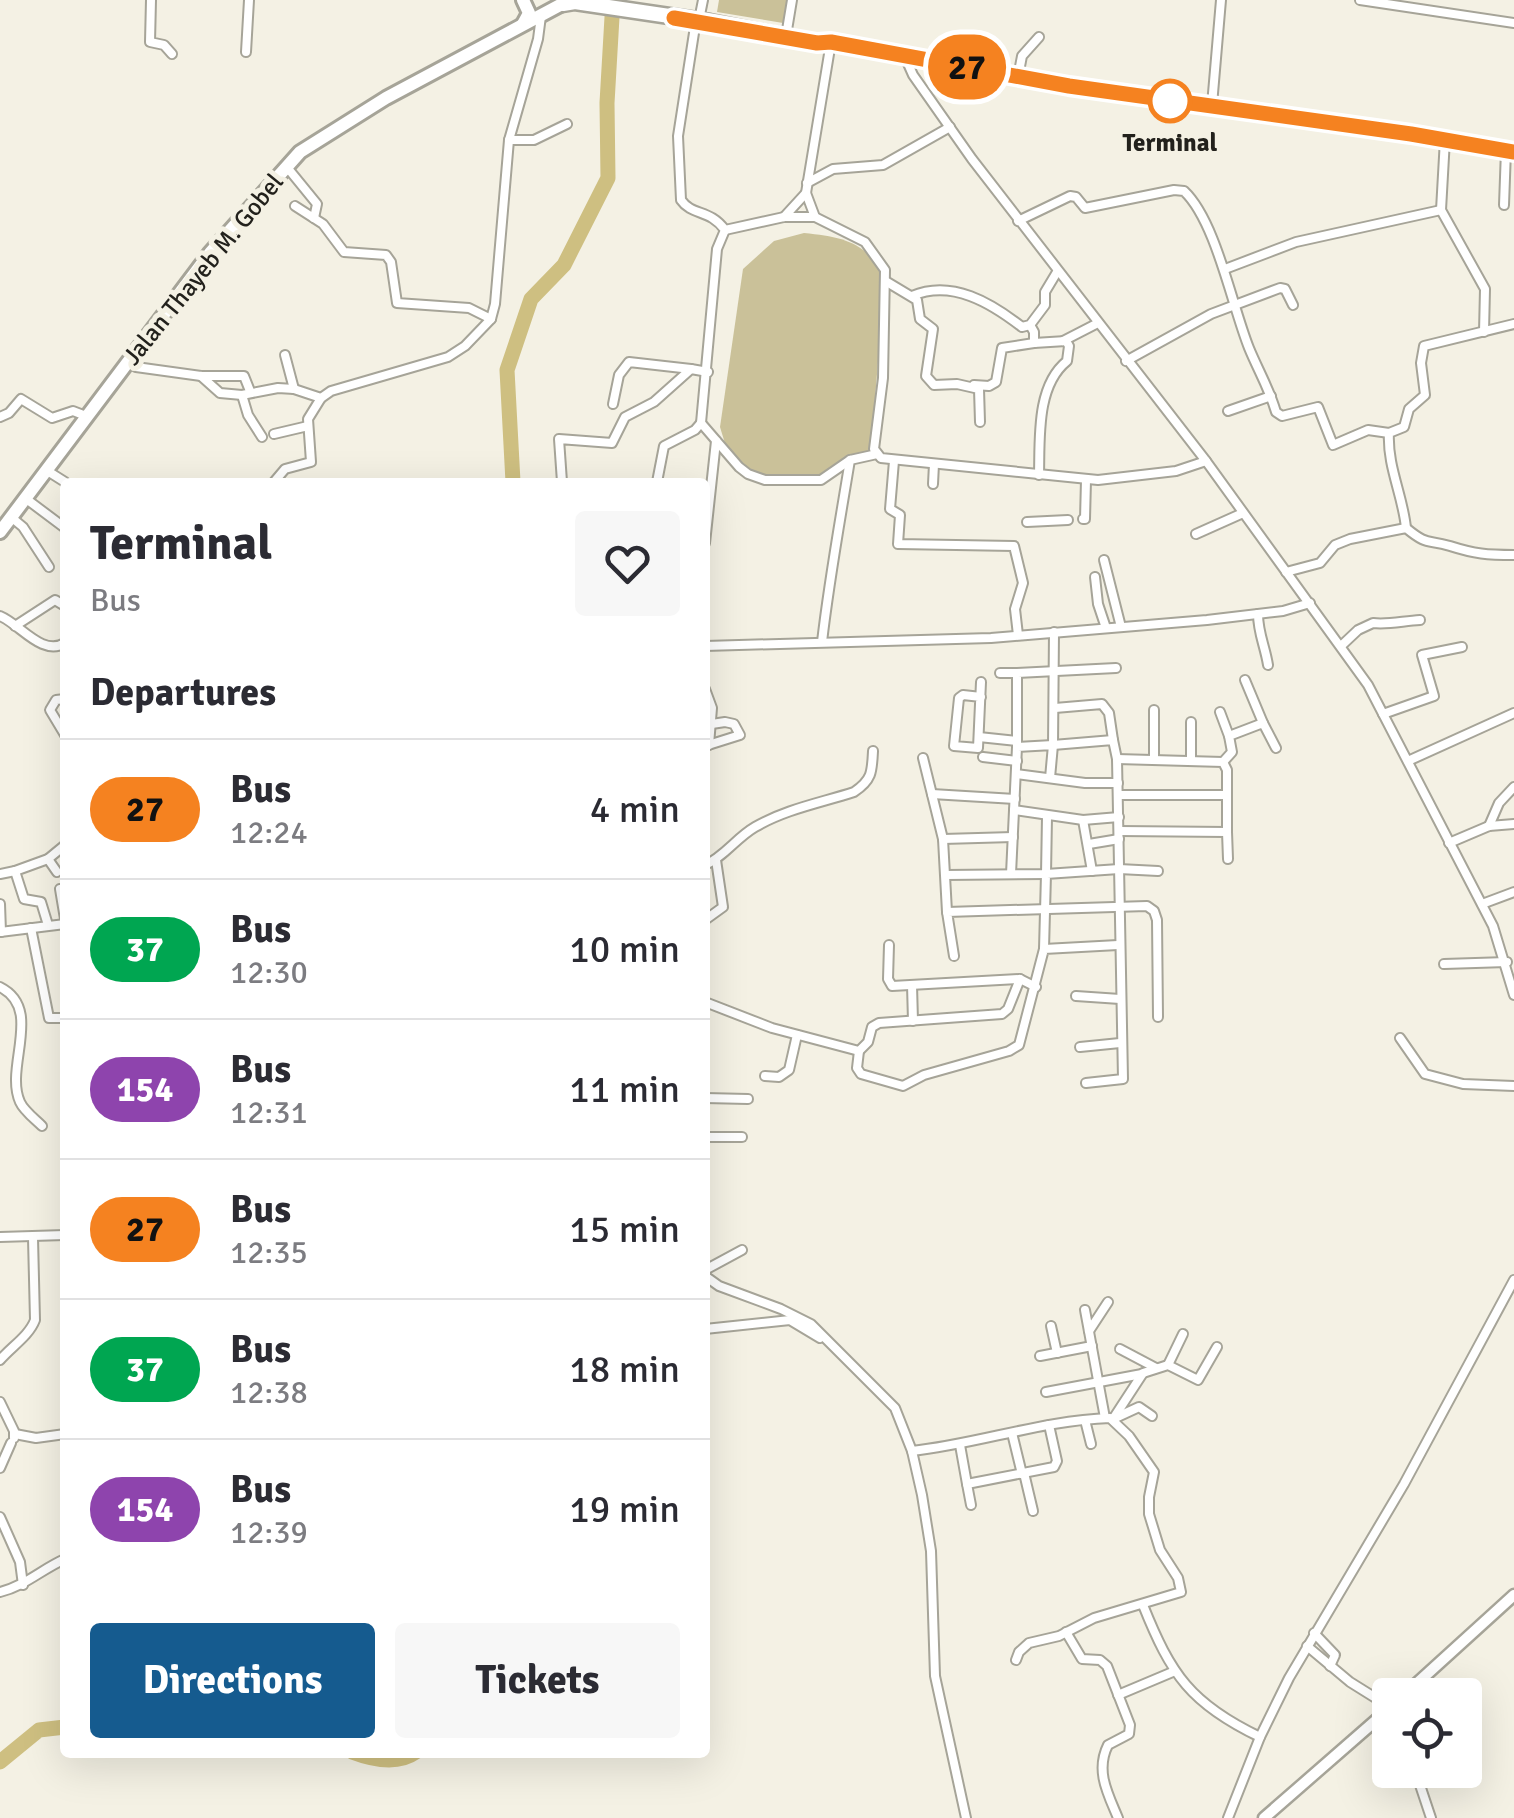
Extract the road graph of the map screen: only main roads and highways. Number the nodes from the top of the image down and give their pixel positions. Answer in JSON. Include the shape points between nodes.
{"nodes":[{"id":1,"x":523,"y":0,"type":"edge"},
{"id":2,"x":558,"y":2,"type":"edge"},
{"id":3,"x":606,"y":3,"type":"edge"},
{"id":4,"x":700,"y":12,"type":"edge"},
{"id":5,"x":522,"y":26,"type":"junction"},
{"id":6,"x":831,"y":42,"type":"junction"},
{"id":7,"x":1510,"y":151,"type":"edge"},
{"id":8,"x":0,"y":532,"type":"edge"}],
"edges":[{"from":1,"to":5,"type":"main road","via":[[529,13]]},
{"from":2,"to":3,"type":"highway"},
{"from":2,"to":5,"type":"main road","name":"Jalan Thayeb M. Gobel"},
{"from":3,"to":4,"type":"highway"},
{"from":4,"to":6,"type":"highway"},
{"from":4,"to":6,"type":"highway"},
{"from":5,"to":8,"type":"main road","name":"Jalan Thayeb M. Gobel","via":[[326,133],[286,166],[210,253]]},
{"from":6,"to":7,"type":"highway"}]}
